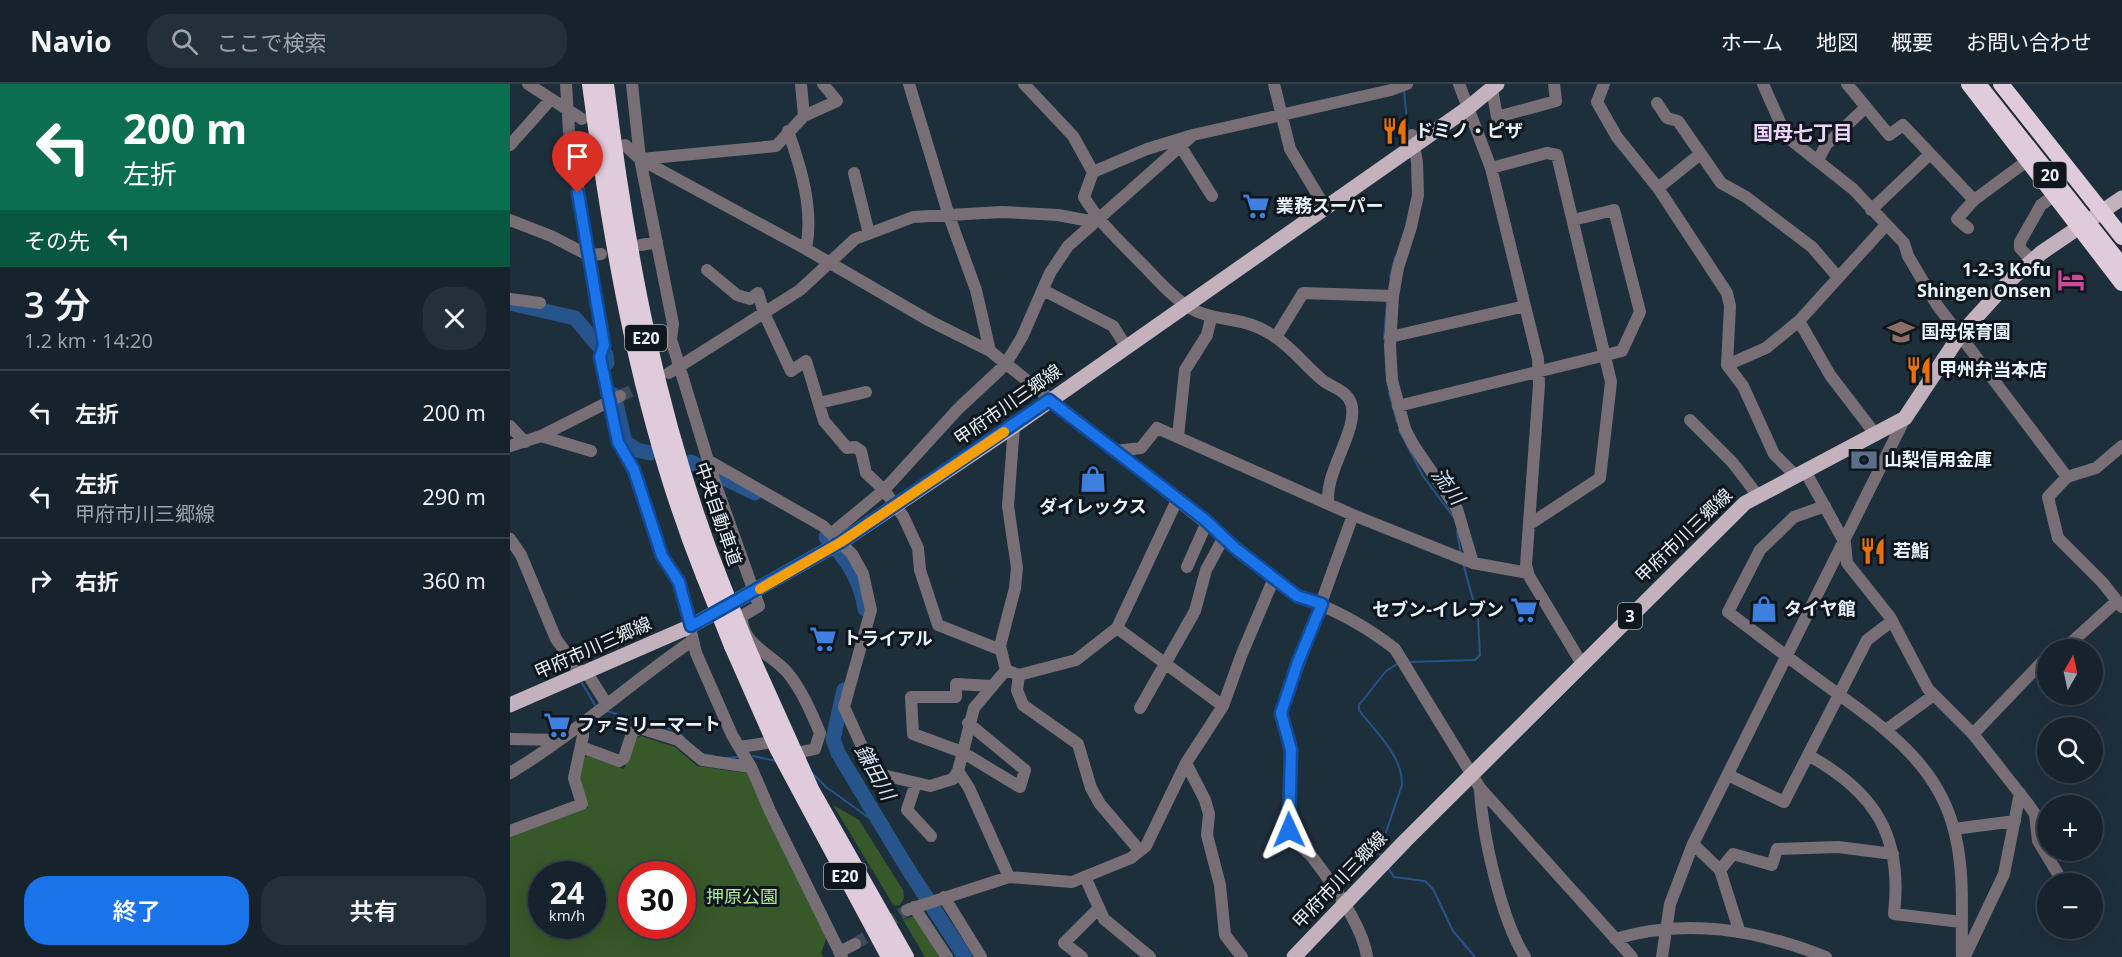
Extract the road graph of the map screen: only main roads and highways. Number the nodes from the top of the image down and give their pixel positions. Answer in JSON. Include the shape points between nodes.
{"nodes":[{"id":1,"x":590,"y":84,"type":"edge"},
{"id":2,"x":606,"y":84,"type":"edge"},
{"id":3,"x":1969,"y":84,"type":"edge"},
{"id":4,"x":1978,"y":84,"type":"edge"},
{"id":5,"x":1991,"y":84,"type":"edge"},
{"id":6,"x":2001,"y":84,"type":"edge"},
{"id":7,"x":1494,"y":86,"type":"edge"},
{"id":8,"x":2122,"y":198,"type":"edge"},
{"id":9,"x":2103,"y":212,"type":"junction"},
{"id":10,"x":2078,"y":228,"type":"junction"},
{"id":11,"x":2122,"y":237,"type":"edge"},
{"id":12,"x":2122,"y":251,"type":"edge"},
{"id":13,"x":2122,"y":266,"type":"edge"},
{"id":14,"x":2122,"y":283,"type":"edge"},
{"id":15,"x":510,"y":705,"type":"edge"},
{"id":16,"x":808,"y":796,"type":"junction"},
{"id":17,"x":890,"y":957,"type":"edge"},
{"id":18,"x":906,"y":957,"type":"edge"},
{"id":19,"x":1294,"y":957,"type":"edge"}],
"edges":[{"from":1,"to":16,"type":"highway","name":"中央自動車道","number":"E20","bridge":true,"via":[[627,317],[658,437],[704,576],[772,746]]},
{"from":2,"to":16,"type":"highway","name":"中央自動車道","number":"E20","bridge":true,"via":[[631,259],[654,371],[692,504],[749,651],[798,752]]},
{"from":3,"to":10,"type":"highway"},
{"from":4,"to":13,"type":"highway","number":"20","bridge":true},
{"from":5,"to":12,"type":"highway","number":"20"},
{"from":6,"to":9,"type":"highway"},
{"from":7,"to":15,"type":"main road","name":"甲府市川三郷線","via":[[1468,108],[1413,140],[1325,207],[896,506],[837,537],[692,633]]},
{"from":8,"to":9,"type":"main road","number":"3"},
{"from":9,"to":10,"type":"main road","name":"甲府市川三郷線","number":"3"},
{"from":9,"to":11,"type":"highway"},
{"from":10,"to":14,"type":"highway"},
{"from":10,"to":19,"type":"main road","name":"甲府市川三郷線","number":"3","via":[[2032,261],[1976,314],[1905,418],[1745,502],[1582,664],[1476,781],[1385,862]]},
{"from":16,"to":17,"type":"highway","name":"中央自動車道","number":"E20"},
{"from":16,"to":18,"type":"highway","name":"中央自動車道","number":"E20"}]}
